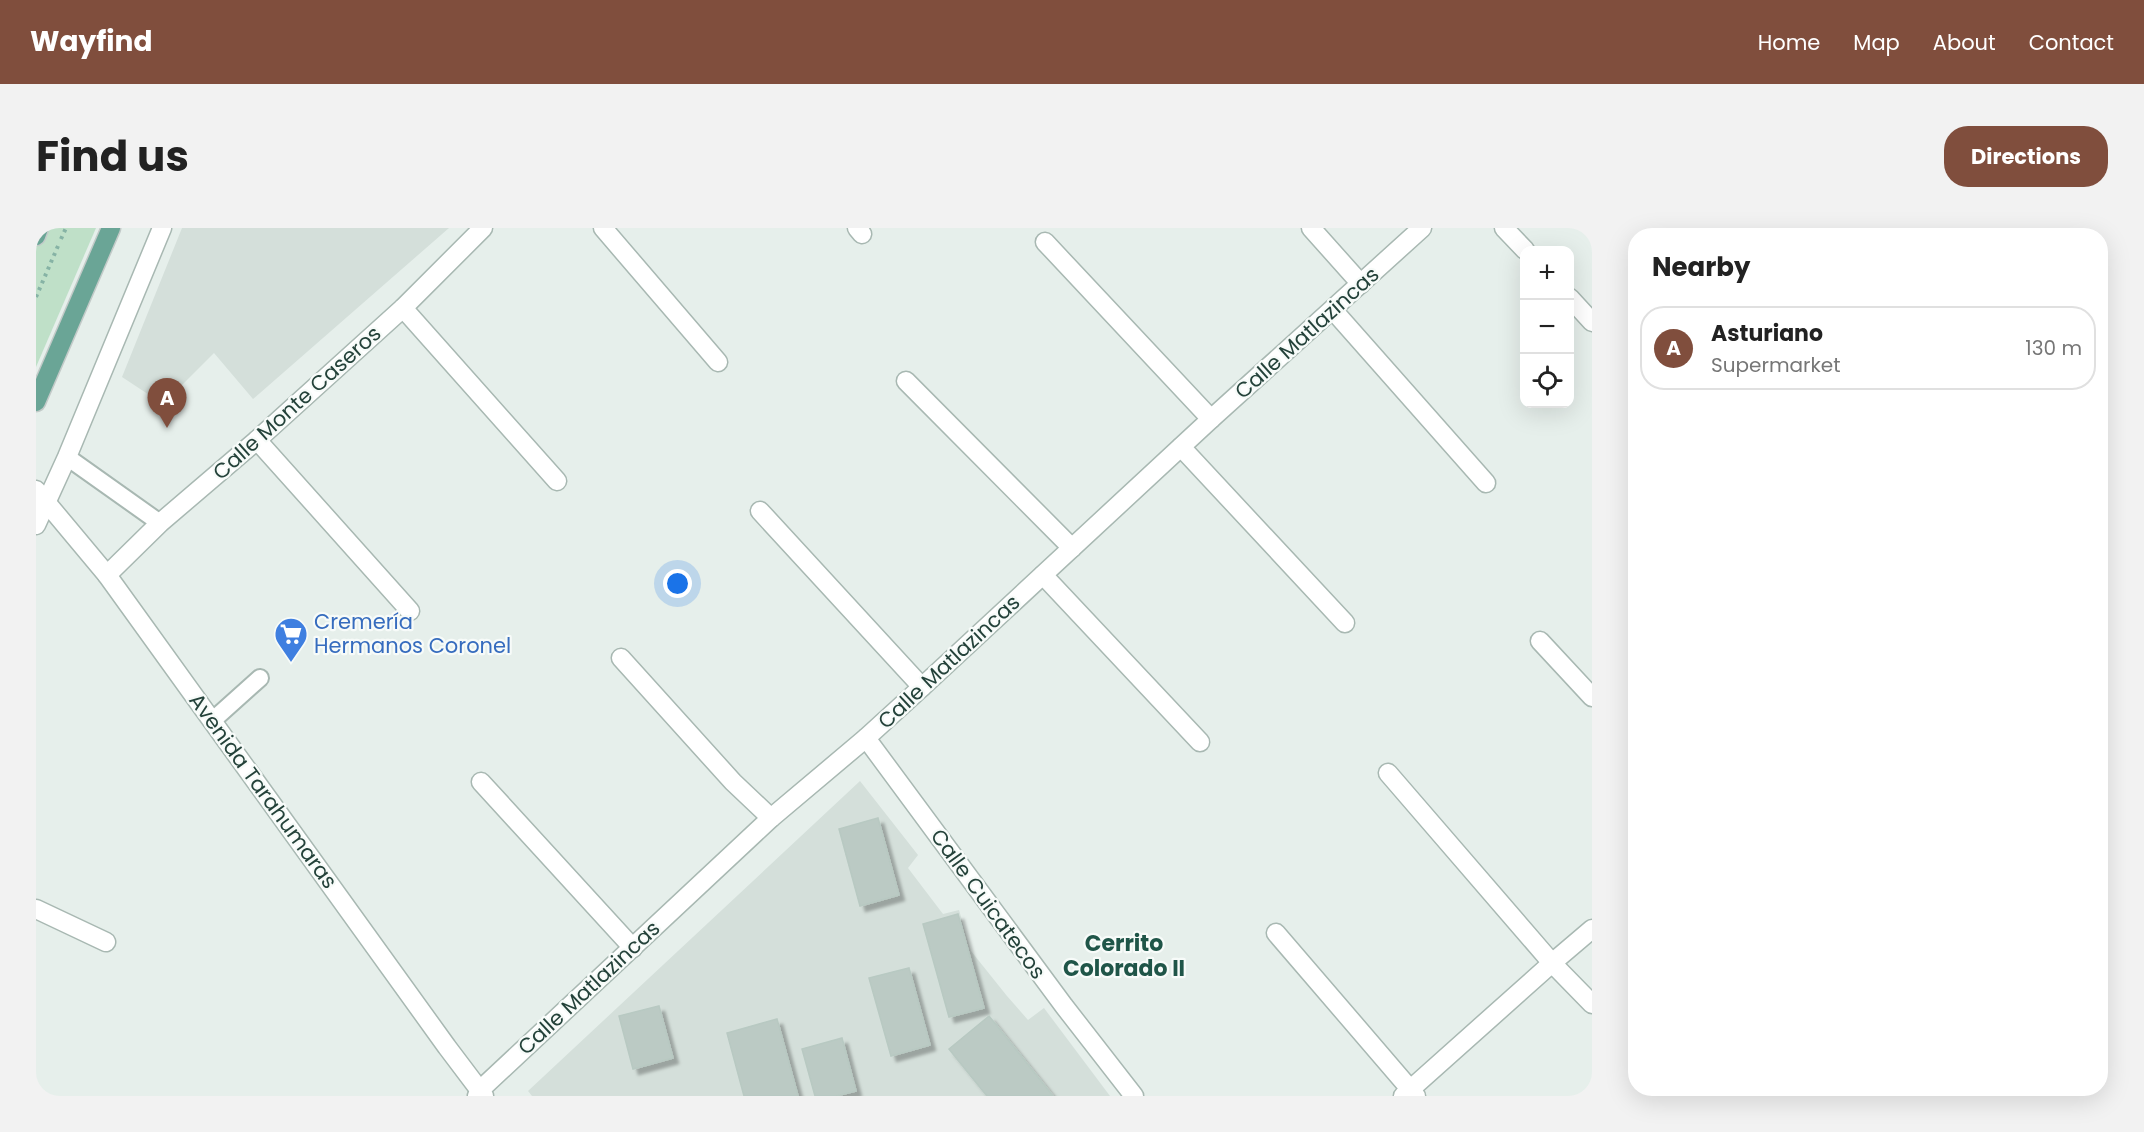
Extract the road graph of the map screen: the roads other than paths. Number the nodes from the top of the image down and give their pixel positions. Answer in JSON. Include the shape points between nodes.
{"nodes":[{"id":1,"x":39,"y":228,"type":"edge"},
{"id":2,"x":111,"y":228,"type":"edge"},
{"id":3,"x":162,"y":228,"type":"edge"},
{"id":4,"x":483,"y":228,"type":"edge"},
{"id":5,"x":603,"y":228,"type":"edge"},
{"id":6,"x":1311,"y":228,"type":"edge"},
{"id":7,"x":1422,"y":228,"type":"edge"},
{"id":8,"x":1504,"y":228,"type":"edge"},
{"id":9,"x":36,"y":236,"type":"edge"},
{"id":10,"x":1045,"y":242,"type":"dead end"},
{"id":11,"x":1521,"y":246,"type":"edge"},
{"id":12,"x":1361,"y":285,"type":"junction"},
{"id":13,"x":1571,"y":300,"type":"edge"},
{"id":14,"x":403,"y":308,"type":"junction"},
{"id":15,"x":1333,"y":310,"type":"junction"},
{"id":16,"x":1592,"y":322,"type":"edge"},
{"id":17,"x":718,"y":362,"type":"dead end"},
{"id":18,"x":906,"y":381,"type":"dead end"},
{"id":19,"x":36,"y":402,"type":"edge"},
{"id":20,"x":1211,"y":419,"type":"junction"},
{"id":21,"x":257,"y":440,"type":"junction"},
{"id":22,"x":1181,"y":447,"type":"junction"},
{"id":23,"x":67,"y":457,"type":"junction"},
{"id":24,"x":557,"y":481,"type":"dead end"},
{"id":25,"x":1486,"y":483,"type":"dead end"},
{"id":26,"x":41,"y":497,"type":"edge"},
{"id":27,"x":760,"y":511,"type":"dead end"},
{"id":28,"x":160,"y":523,"type":"junction"},
{"id":29,"x":36,"y":525,"type":"edge"},
{"id":30,"x":1072,"y":548,"type":"junction"},
{"id":31,"x":107,"y":575,"type":"junction"},
{"id":32,"x":1043,"y":575,"type":"junction"},
{"id":33,"x":410,"y":611,"type":"dead end"},
{"id":34,"x":1345,"y":622,"type":"dead end"},
{"id":35,"x":1540,"y":640,"type":"dead end"},
{"id":36,"x":621,"y":658,"type":"dead end"},
{"id":37,"x":260,"y":678,"type":"dead end"},
{"id":38,"x":922,"y":687,"type":"junction"},
{"id":39,"x":1592,"y":697,"type":"edge"},
{"id":40,"x":212,"y":721,"type":"junction"},
{"id":41,"x":866,"y":738,"type":"junction"},
{"id":42,"x":1200,"y":742,"type":"dead end"},
{"id":43,"x":1388,"y":773,"type":"dead end"},
{"id":44,"x":481,"y":782,"type":"dead end"},
{"id":45,"x":771,"y":818,"type":"junction"},
{"id":46,"x":36,"y":909,"type":"edge"},
{"id":47,"x":1592,"y":929,"type":"edge"},
{"id":48,"x":1276,"y":933,"type":"dead end"},
{"id":49,"x":106,"y":942,"type":"dead end"},
{"id":50,"x":633,"y":948,"type":"junction"},
{"id":51,"x":1552,"y":963,"type":"junction"},
{"id":52,"x":1592,"y":1004,"type":"edge"},
{"id":53,"x":481,"y":1094,"type":"edge"},
{"id":54,"x":1409,"y":1094,"type":"edge"},
{"id":55,"x":1134,"y":1096,"type":"edge"}],
"edges":[{"from":1,"to":9,"type":"main road"},
{"from":2,"to":19,"type":"main road"},
{"from":3,"to":23,"type":"street"},
{"from":4,"to":14,"type":"street","name":"Calle Monte Caseros"},
{"from":5,"to":17,"type":"street"},
{"from":6,"to":12,"type":"street"},
{"from":7,"to":12,"type":"street","name":"Calle Matlazincas"},
{"from":8,"to":11,"type":"street"},
{"from":10,"to":20,"type":"street"},
{"from":12,"to":15,"type":"street","name":"Calle Matlazincas"},
{"from":13,"to":16,"type":"street"},
{"from":14,"to":21,"type":"street","name":"Calle Monte Caseros"},
{"from":14,"to":24,"type":"street"},
{"from":15,"to":20,"type":"street","name":"Calle Matlazincas"},
{"from":15,"to":25,"type":"street"},
{"from":18,"to":30,"type":"street"},
{"from":20,"to":22,"type":"street","name":"Calle Matlazincas"},
{"from":21,"to":28,"type":"street","name":"Calle Monte Caseros"},
{"from":21,"to":33,"type":"street"},
{"from":22,"to":30,"type":"street","name":"Calle Matlazincas"},
{"from":22,"to":34,"type":"street"},
{"from":23,"to":26,"type":"street"},
{"from":23,"to":28,"type":"lane"},
{"from":26,"to":29,"type":"street"},
{"from":26,"to":31,"type":"street","name":"Avenida Tarahumaras"},
{"from":27,"to":38,"type":"street"},
{"from":28,"to":31,"type":"street","name":"Calle Monte Caseros"},
{"from":30,"to":32,"type":"street","name":"Calle Matlazincas"},
{"from":31,"to":40,"type":"street","name":"Avenida Tarahumaras"},
{"from":32,"to":38,"type":"street","name":"Calle Matlazincas"},
{"from":32,"to":42,"type":"street"},
{"from":35,"to":39,"type":"street"},
{"from":36,"to":45,"type":"street","via":[[733,782]]},
{"from":37,"to":40,"type":"lane"},
{"from":38,"to":41,"type":"street","name":"Calle Matlazincas"},
{"from":40,"to":53,"type":"street","name":"Avenida Tarahumaras"},
{"from":41,"to":45,"type":"street","name":"Calle Matlazincas"},
{"from":41,"to":55,"type":"street","name":"Calle Cuicatecos"},
{"from":43,"to":51,"type":"street"},
{"from":44,"to":50,"type":"street"},
{"from":45,"to":50,"type":"street","name":"Calle Matlazincas"},
{"from":46,"to":49,"type":"street"},
{"from":47,"to":51,"type":"street"},
{"from":48,"to":54,"type":"street"},
{"from":50,"to":53,"type":"street","name":"Calle Matlazincas"},
{"from":51,"to":52,"type":"street"},
{"from":51,"to":54,"type":"street"}]}
